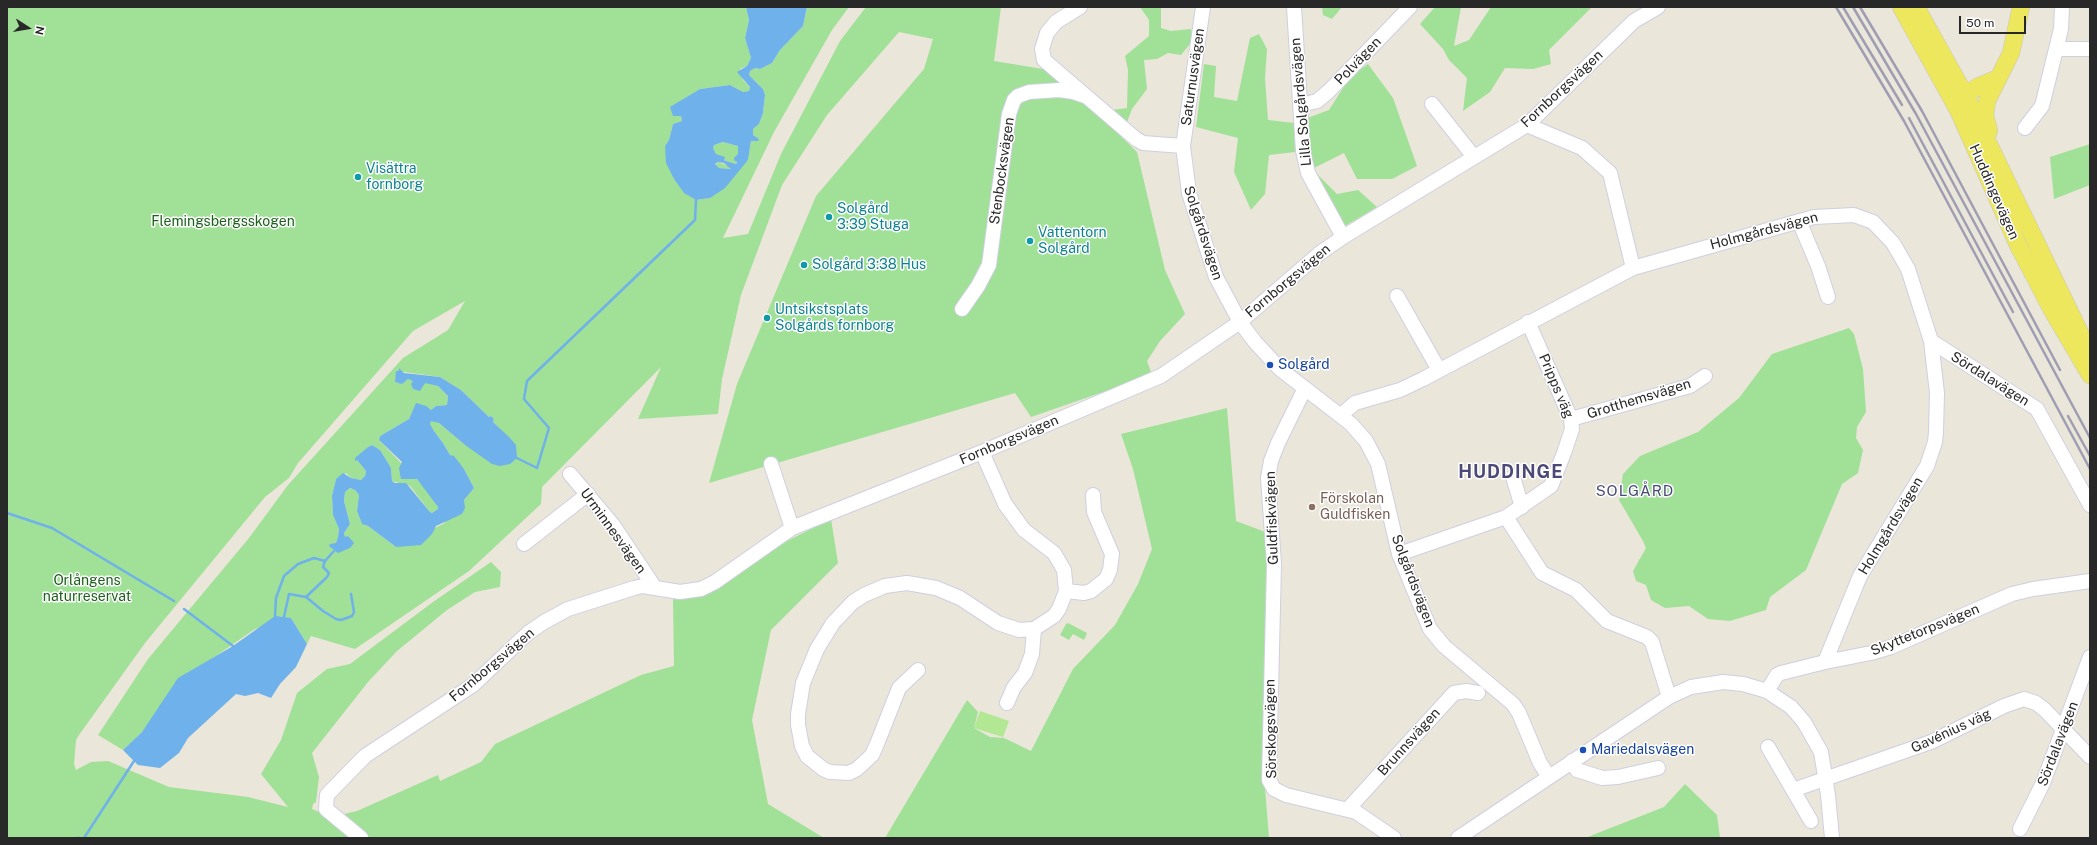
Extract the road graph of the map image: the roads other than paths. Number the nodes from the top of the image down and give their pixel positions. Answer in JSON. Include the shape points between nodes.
{"nodes":[{"id":1,"x":1080,"y":7,"type":"edge"},
{"id":2,"x":1203,"y":7,"type":"edge"},
{"id":3,"x":1294,"y":7,"type":"edge"},
{"id":4,"x":1410,"y":7,"type":"edge"},
{"id":5,"x":1658,"y":7,"type":"edge"},
{"id":6,"x":1901,"y":7,"type":"edge"},
{"id":7,"x":1916,"y":7,"type":"edge"},
{"id":8,"x":2021,"y":7,"type":"edge"},
{"id":9,"x":2062,"y":7,"type":"edge"},
{"id":10,"x":2056,"y":49,"type":"junction"},
{"id":11,"x":2090,"y":49,"type":"edge"},
{"id":12,"x":1996,"y":79,"type":"junction"},
{"id":13,"x":1965,"y":95,"type":"junction"},
{"id":14,"x":1085,"y":96,"type":"junction"},
{"id":15,"x":1432,"y":104,"type":"dead end"},
{"id":16,"x":1301,"y":105,"type":"junction"},
{"id":17,"x":1959,"y":112,"type":"junction"},
{"id":18,"x":1527,"y":125,"type":"junction"},
{"id":19,"x":2025,"y":128,"type":"dead end"},
{"id":20,"x":1183,"y":146,"type":"junction"},
{"id":21,"x":1474,"y":157,"type":"junction"},
{"id":22,"x":1997,"y":160,"type":"junction"},
{"id":23,"x":1799,"y":221,"type":"junction"},
{"id":24,"x":1343,"y":237,"type":"junction"},
{"id":25,"x":1633,"y":268,"type":"junction"},
{"id":26,"x":1398,"y":296,"type":"dead end"},
{"id":27,"x":1828,"y":297,"type":"dead end"},
{"id":28,"x":962,"y":309,"type":"dead end"},
{"id":29,"x":1240,"y":322,"type":"junction"},
{"id":30,"x":1528,"y":322,"type":"junction"},
{"id":31,"x":1931,"y":341,"type":"junction"},
{"id":32,"x":2090,"y":351,"type":"edge"},
{"id":33,"x":1439,"y":370,"type":"junction"},
{"id":34,"x":2090,"y":375,"type":"edge"},
{"id":35,"x":1705,"y":376,"type":"dead end"},
{"id":36,"x":1305,"y":388,"type":"junction"},
{"id":37,"x":1341,"y":415,"type":"junction"},
{"id":38,"x":1572,"y":420,"type":"junction"},
{"id":39,"x":982,"y":452,"type":"junction"},
{"id":40,"x":771,"y":464,"type":"dead end"},
{"id":41,"x":570,"y":474,"type":"dead end"},
{"id":42,"x":1513,"y":478,"type":"dead end"},
{"id":43,"x":588,"y":494,"type":"junction"},
{"id":44,"x":1093,"y":495,"type":"dead end"},
{"id":45,"x":2090,"y":505,"type":"edge"},
{"id":46,"x":1522,"y":506,"type":"junction"},
{"id":47,"x":1506,"y":517,"type":"junction"},
{"id":48,"x":792,"y":528,"type":"junction"},
{"id":49,"x":524,"y":544,"type":"dead end"},
{"id":50,"x":1399,"y":554,"type":"junction"},
{"id":51,"x":2090,"y":581,"type":"edge"},
{"id":52,"x":1273,"y":584,"type":"joint"},
{"id":53,"x":655,"y":588,"type":"junction"},
{"id":54,"x":1066,"y":591,"type":"junction"},
{"id":55,"x":1034,"y":629,"type":"junction"},
{"id":56,"x":2090,"y":657,"type":"edge"},
{"id":57,"x":1825,"y":662,"type":"junction"},
{"id":58,"x":918,"y":670,"type":"dead end"},
{"id":59,"x":1767,"y":691,"type":"junction"},
{"id":60,"x":1478,"y":693,"type":"dead end"},
{"id":61,"x":1669,"y":697,"type":"junction"},
{"id":62,"x":1006,"y":703,"type":"dead end"},
{"id":63,"x":2063,"y":730,"type":"junction"},
{"id":64,"x":1768,"y":747,"type":"dead end"},
{"id":65,"x":2090,"y":757,"type":"edge"},
{"id":66,"x":1572,"y":761,"type":"junction"},
{"id":67,"x":1658,"y":768,"type":"dead end"},
{"id":68,"x":1549,"y":777,"type":"junction"},
{"id":69,"x":1825,"y":779,"type":"junction"},
{"id":70,"x":1793,"y":790,"type":"junction"},
{"id":71,"x":1348,"y":808,"type":"junction"},
{"id":72,"x":1811,"y":821,"type":"dead end"},
{"id":73,"x":2020,"y":829,"type":"dead end"},
{"id":74,"x":361,"y":838,"type":"edge"},
{"id":75,"x":1394,"y":838,"type":"edge"},
{"id":76,"x":1458,"y":838,"type":"edge"},
{"id":77,"x":1832,"y":838,"type":"edge"}],
"edges":[{"from":1,"to":14,"type":"street","name":"Stenbocksvägen","via":[[1056,22],[1047,33],[1042,49],[1048,65]]},
{"from":2,"to":20,"type":"street","name":"Saturnusvägen"},
{"from":3,"to":16,"type":"street","name":"Lilla Solgårdsvägen"},
{"from":4,"to":16,"type":"street","name":"Polvägen","via":[[1329,91],[1317,101]]},
{"from":5,"to":18,"type":"street","name":"Fornborgsvägen","via":[[1634,21]]},
{"from":6,"to":17,"type":"main road","name":"Huddingevägen"},
{"from":7,"to":13,"type":"main road","name":"Huddingevägen"},
{"from":8,"to":12,"type":"main road","via":[[2011,53]]},
{"from":9,"to":10,"type":"street"},
{"from":10,"to":11,"type":"street"},
{"from":10,"to":19,"type":"street","via":[[2042,106]]},
{"from":12,"to":13,"type":"main road"},
{"from":12,"to":22,"type":"main road","via":[[1985,108]]},
{"from":13,"to":17,"type":"main road"},
{"from":13,"to":22,"type":"main road","name":"Huddingevägen"},
{"from":14,"to":20,"type":"street","name":"Stenbocksvägen","via":[[1143,143]]},
{"from":14,"to":28,"type":"street","name":"Stenbocksvägen","via":[[1059,90],[1030,92],[1014,100],[1009,114],[989,265]]},
{"from":15,"to":21,"type":"street"},
{"from":16,"to":24,"type":"street","name":"Lilla Solgårdsvägen","via":[[1303,151],[1308,173]]},
{"from":17,"to":34,"type":"main road","name":"Huddingevägen","via":[[2018,246]]},
{"from":18,"to":21,"type":"street","name":"Fornborgsvägen"},
{"from":18,"to":25,"type":"street","via":[[1582,148],[1610,173]]},
{"from":20,"to":29,"type":"street","name":"Solgårdsvägen","via":[[1189,193],[1211,266]]},
{"from":21,"to":24,"type":"street","name":"Fornborgsvägen"},
{"from":22,"to":32,"type":"main road","name":"Huddingevägen"},
{"from":23,"to":25,"type":"street","name":"Holmgårdsvägen"},
{"from":23,"to":27,"type":"street"},
{"from":23,"to":31,"type":"street","name":"Holmgårdsvägen","via":[[1826,215],[1854,215],[1866,218],[1880,228],[1893,243],[1908,269]]},
{"from":24,"to":29,"type":"street","name":"Fornborgsvägen","via":[[1320,253]]},
{"from":25,"to":30,"type":"street","name":"Holmgårdsvägen"},
{"from":26,"to":33,"type":"street"},
{"from":29,"to":36,"type":"street","name":"Solgårdsvägen","via":[[1280,369]]},
{"from":29,"to":39,"type":"street","name":"Fornborgsvägen","via":[[1161,376]]},
{"from":30,"to":33,"type":"street","name":"Holmgårdsvägen"},
{"from":30,"to":38,"type":"street","name":"Pripps väg"},
{"from":31,"to":45,"type":"street","name":"Sördalavägen","via":[[2036,409]]},
{"from":31,"to":57,"type":"street","name":"Holmgårdsvägen","via":[[1938,415],[1931,455],[1920,480],[1860,576]]},
{"from":33,"to":37,"type":"street","name":"Holmgårdsvägen","via":[[1400,390],[1355,404]]},
{"from":35,"to":38,"type":"street","name":"Grotthemsvägen","via":[[1690,386]]},
{"from":36,"to":37,"type":"street","name":"Solgårdsvägen"},
{"from":36,"to":52,"type":"street","name":"Guldfiskvägen","via":[[1271,461],[1268,478]]},
{"from":37,"to":50,"type":"street","name":"Solgårdsvägen","via":[[1360,432],[1374,455]]},
{"from":38,"to":46,"type":"street","name":"Pripps väg","via":[[1572,428],[1551,486]]},
{"from":39,"to":48,"type":"street","name":"Fornborgsvägen"},
{"from":39,"to":54,"type":"street","via":[[1005,504],[1024,530],[1054,553],[1060,562],[1064,570]]},
{"from":40,"to":48,"type":"street"},
{"from":41,"to":43,"type":"street","name":"Urminnesvägen"},
{"from":42,"to":46,"type":"street"},
{"from":43,"to":49,"type":"street"},
{"from":43,"to":53,"type":"street","name":"Urminnesvägen","via":[[613,525]]},
{"from":44,"to":54,"type":"street","via":[[1094,512],[1112,554],[1110,570],[1106,579],[1091,591]]},
{"from":46,"to":47,"type":"street","name":"Pripps väg"},
{"from":47,"to":50,"type":"street","name":"Pripps väg"},
{"from":47,"to":61,"type":"street","via":[[1542,573],[1576,590],[1607,621],[1647,637],[1652,642]]},
{"from":48,"to":53,"type":"street","name":"Fornborgsvägen","via":[[701,589],[680,592]]},
{"from":50,"to":68,"type":"street","name":"Solgårdsvägen","via":[[1430,629],[1444,646],[1513,704],[1520,713],[1540,763]]},
{"from":51,"to":57,"type":"street","name":"Skyttetorpsvägen","via":[[2022,591],[1890,647]]},
{"from":52,"to":71,"type":"street","name":"Sörskogsvägen","via":[[1269,780],[1274,789],[1286,795]]},
{"from":53,"to":74,"type":"street","name":"Fornborgsvägen","via":[[643,586],[620,591],[568,609],[544,622],[528,633],[473,685],[365,756],[327,795],[326,809]]},
{"from":54,"to":55,"type":"street","via":[[1054,616]]},
{"from":55,"to":58,"type":"street","via":[[1019,630],[998,623],[960,598],[919,584],[885,586],[864,595],[853,602],[833,623],[817,649],[803,683],[798,725],[802,746],[807,756],[823,769],[832,772],[849,773],[857,769],[872,755],[899,688]]},
{"from":55,"to":62,"type":"street","via":[[1029,664]]},
{"from":56,"to":63,"type":"street","name":"Sördalavägen"},
{"from":57,"to":59,"type":"street","name":"Skyttetorpsvägen","via":[[1781,673]]},
{"from":59,"to":61,"type":"street","via":[[1743,684],[1723,682],[1691,687]]},
{"from":59,"to":69,"type":"street","via":[[1791,707],[1809,729],[1820,752]]},
{"from":60,"to":71,"type":"street","name":"Brunnsvägen","via":[[1454,693]]},
{"from":61,"to":66,"type":"street"},
{"from":63,"to":65,"type":"street","name":"Gavénius väg"},
{"from":63,"to":69,"type":"street","name":"Gavénius väg","via":[[2036,702],[2024,699],[1931,742]]},
{"from":63,"to":73,"type":"street","name":"Sördalavägen","via":[[2037,797]]},
{"from":64,"to":70,"type":"street"},
{"from":66,"to":67,"type":"street","via":[[1577,770],[1602,778]]},
{"from":66,"to":68,"type":"street"},
{"from":68,"to":76,"type":"street"},
{"from":69,"to":70,"type":"street","name":"Gavénius väg"},
{"from":69,"to":77,"type":"street"},
{"from":70,"to":72,"type":"street"},
{"from":71,"to":75,"type":"street","name":"Sörskogsvägen"}]}
